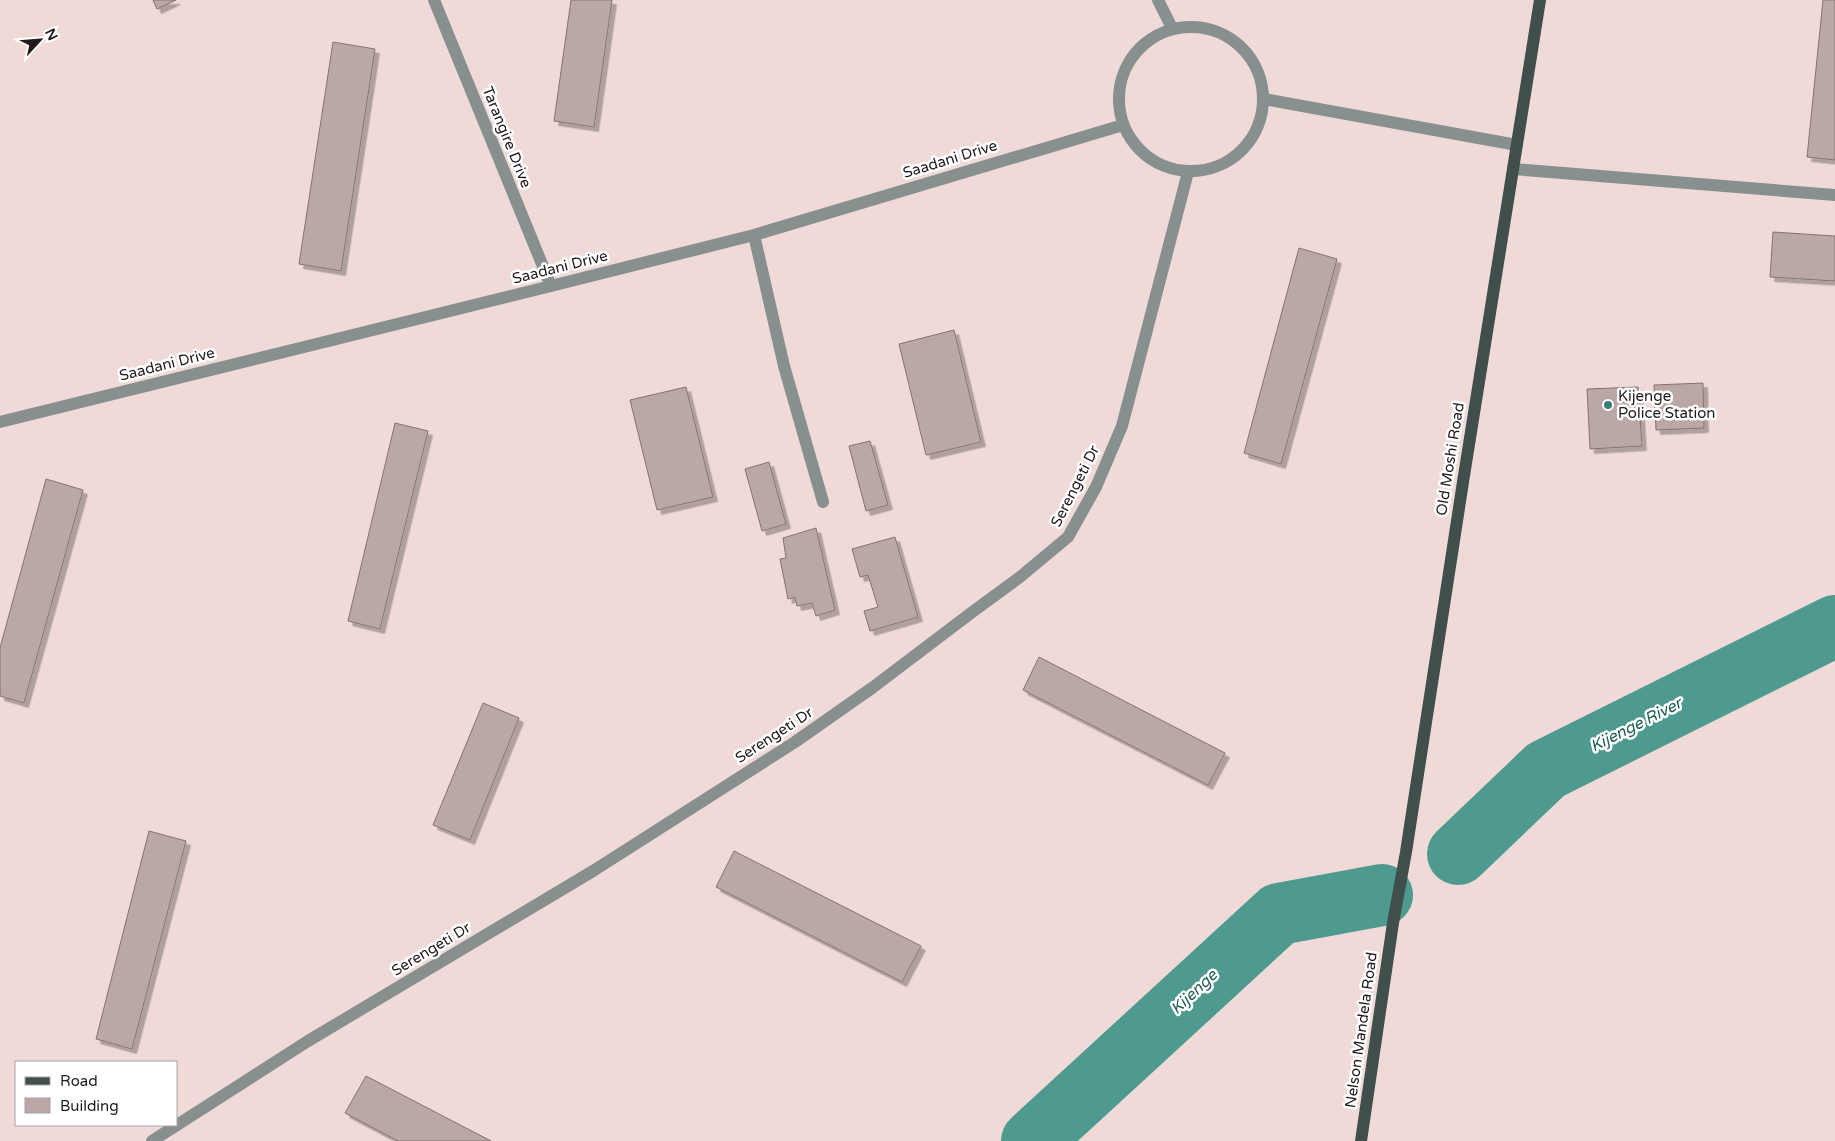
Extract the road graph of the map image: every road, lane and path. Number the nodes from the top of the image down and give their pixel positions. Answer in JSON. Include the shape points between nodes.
{"nodes":[{"id":1,"x":434,"y":0,"type":"edge"},
{"id":2,"x":1158,"y":0,"type":"edge"},
{"id":3,"x":1540,"y":0,"type":"edge"},
{"id":4,"x":1172,"y":28,"type":"junction"},
{"id":5,"x":1264,"y":99,"type":"junction"},
{"id":6,"x":1123,"y":124,"type":"junction"},
{"id":7,"x":1517,"y":145,"type":"junction"},
{"id":8,"x":1513,"y":170,"type":"junction"},
{"id":9,"x":1188,"y":172,"type":"junction"},
{"id":10,"x":1835,"y":195,"type":"edge"},
{"id":11,"x":754,"y":235,"type":"junction"},
{"id":12,"x":551,"y":286,"type":"junction"},
{"id":13,"x":0,"y":422,"type":"edge"},
{"id":14,"x":823,"y":502,"type":"dead end"},
{"id":15,"x":1392,"y":923,"type":"joint"},
{"id":16,"x":178,"y":1124,"type":"edge"},
{"id":17,"x":175,"y":1126,"type":"edge"},
{"id":18,"x":152,"y":1141,"type":"edge"},
{"id":19,"x":1361,"y":1141,"type":"edge"}],
"edges":[{"from":1,"to":12,"type":"street","name":"Tarangire Drive"},
{"from":2,"to":4,"type":"street"},
{"from":3,"to":7,"type":"main road","name":"Old Moshi Road"},
{"from":4,"to":5,"type":"street","via":[[1194,26],[1216,31],[1235,41],[1250,57],[1260,77]]},
{"from":4,"to":6,"type":"street","via":[[1150,38],[1138,49],[1122,76],[1118,100]]},
{"from":5,"to":7,"type":"street"},
{"from":5,"to":9,"type":"street","via":[[1260,122],[1249,143],[1233,159],[1211,169]]},
{"from":6,"to":9,"type":"street","via":[[1133,143],[1149,158],[1168,168]]},
{"from":6,"to":11,"type":"street","name":"Saadani Drive"},
{"from":7,"to":8,"type":"main road","name":"Old Moshi Road"},
{"from":8,"to":10,"type":"street"},
{"from":8,"to":15,"type":"main road","name":"Old Moshi Road","via":[[1406,852]]},
{"from":9,"to":16,"type":"street","name":"Serengeti Dr","via":[[1122,426],[1096,487],[1068,537],[1020,577],[795,742],[593,871],[308,1041]]},
{"from":11,"to":12,"type":"street","name":"Saadani Drive"},
{"from":11,"to":14,"type":"street","via":[[784,366]]},
{"from":12,"to":13,"type":"street","name":"Saadani Drive"},
{"from":15,"to":19,"type":"main road","name":"Nelson Mandela Road"},
{"from":17,"to":18,"type":"street","name":"Serengeti Dr"}]}
